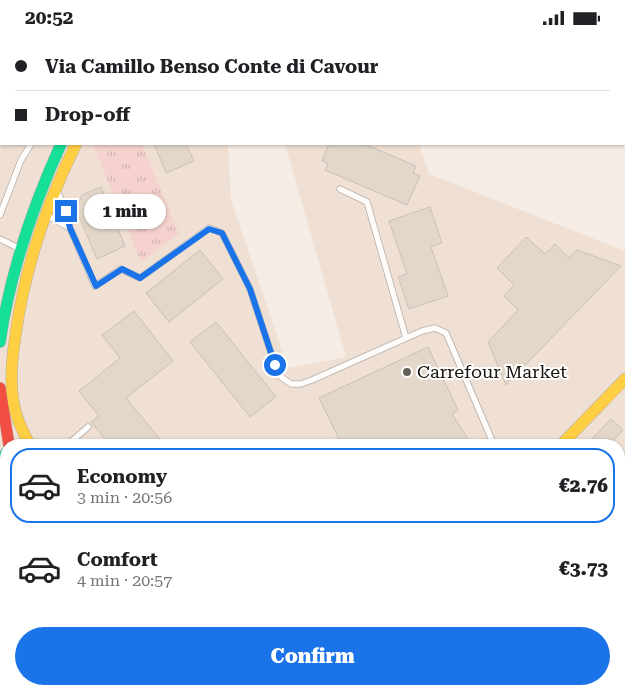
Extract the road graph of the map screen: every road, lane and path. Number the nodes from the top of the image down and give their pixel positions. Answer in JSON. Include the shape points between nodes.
{"nodes":[{"id":1,"x":30,"y":145,"type":"edge"},
{"id":2,"x":61,"y":145,"type":"edge"},
{"id":3,"x":76,"y":145,"type":"edge"},
{"id":4,"x":56,"y":188,"type":"junction"},
{"id":5,"x":340,"y":189,"type":"dead end"},
{"id":6,"x":36,"y":201,"type":"junction"},
{"id":7,"x":45,"y":214,"type":"junction"},
{"id":8,"x":0,"y":215,"type":"edge"},
{"id":9,"x":70,"y":228,"type":"junction"},
{"id":10,"x":0,"y":239,"type":"edge"},
{"id":11,"x":19,"y":248,"type":"junction"},
{"id":12,"x":32,"y":256,"type":"junction"},
{"id":13,"x":406,"y":337,"type":"junction"},
{"id":14,"x":0,"y":342,"type":"edge"},
{"id":15,"x":625,"y":379,"type":"edge"},
{"id":16,"x":0,"y":387,"type":"edge"},
{"id":17,"x":88,"y":427,"type":"dead end"},
{"id":18,"x":8,"y":439,"type":"edge"},
{"id":19,"x":27,"y":439,"type":"edge"},
{"id":20,"x":74,"y":439,"type":"edge"},
{"id":21,"x":491,"y":439,"type":"edge"},
{"id":22,"x":567,"y":439,"type":"edge"}],
"edges":[{"from":1,"to":8,"type":"lane","via":[[21,160]]},
{"from":2,"to":6,"type":"main road"},
{"from":3,"to":4,"type":"main road"},
{"from":4,"to":7,"type":"main road"},
{"from":4,"to":9,"type":"lane"},
{"from":5,"to":13,"type":"lane","via":[[367,202]]},
{"from":6,"to":7,"type":"lane"},
{"from":6,"to":11,"type":"main road"},
{"from":7,"to":9,"type":"lane"},
{"from":7,"to":12,"type":"main road"},
{"from":9,"to":13,"type":"lane","via":[[96,286],[122,269],[140,278],[209,229],[222,233],[250,289],[275,365],[281,377],[291,384],[312,380]]},
{"from":10,"to":11,"type":"lane"},
{"from":11,"to":12,"type":"lane"},
{"from":11,"to":14,"type":"main road"},
{"from":12,"to":19,"type":"main road","via":[[24,280],[12,357],[14,406]]},
{"from":13,"to":21,"type":"lane","via":[[434,328],[446,333]]},
{"from":15,"to":22,"type":"main road"},
{"from":16,"to":18,"type":"main road"},
{"from":17,"to":20,"type":"lane"}]}
